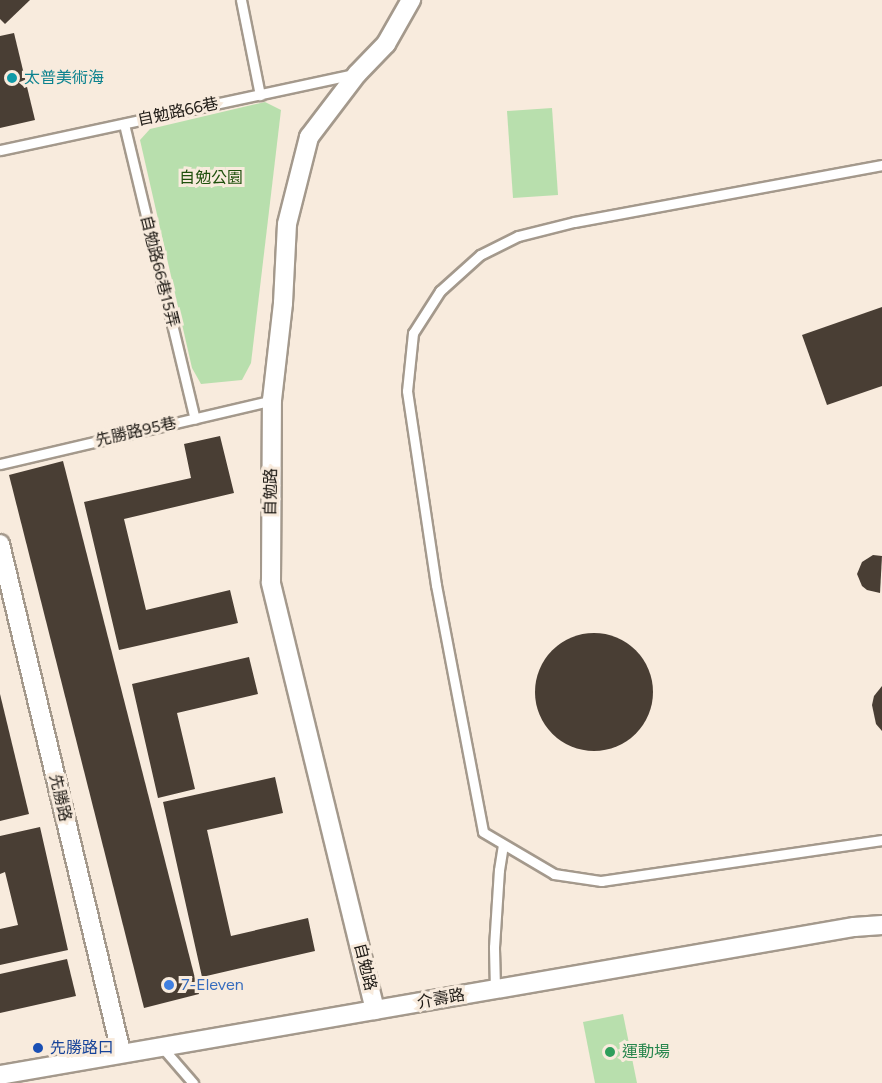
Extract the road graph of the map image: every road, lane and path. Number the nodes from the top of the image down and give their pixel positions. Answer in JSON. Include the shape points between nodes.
{"nodes":[{"id":1,"x":241,"y":0,"type":"edge"},
{"id":2,"x":411,"y":0,"type":"edge"},
{"id":3,"x":357,"y":74,"type":"junction"},
{"id":4,"x":260,"y":95,"type":"junction"},
{"id":5,"x":124,"y":124,"type":"junction"},
{"id":6,"x":0,"y":150,"type":"edge"},
{"id":7,"x":882,"y":165,"type":"edge"},
{"id":8,"x":273,"y":400,"type":"junction"},
{"id":9,"x":195,"y":419,"type":"junction"},
{"id":10,"x":0,"y":464,"type":"edge"},
{"id":11,"x":0,"y":544,"type":"edge"},
{"id":12,"x":882,"y":840,"type":"edge"},
{"id":13,"x":503,"y":845,"type":"junction"},
{"id":14,"x":882,"y":925,"type":"edge"},
{"id":15,"x":495,"y":989,"type":"junction"},
{"id":16,"x":375,"y":1010,"type":"junction"},
{"id":17,"x":161,"y":1046,"type":"junction"},
{"id":18,"x":121,"y":1052,"type":"junction"},
{"id":19,"x":0,"y":1075,"type":"edge"},
{"id":20,"x":193,"y":1083,"type":"edge"}],
"edges":[{"from":1,"to":4,"type":"lane"},
{"from":2,"to":3,"type":"street","name":"自勉路","via":[[386,45]]},
{"from":3,"to":4,"type":"lane","name":"自勉路66巷"},
{"from":3,"to":8,"type":"street","name":"自勉路","via":[[309,136],[289,213]]},
{"from":4,"to":5,"type":"lane","name":"自勉路66巷"},
{"from":5,"to":6,"type":"lane","name":"自勉路66巷"},
{"from":5,"to":9,"type":"lane","name":"自勉路66巷15弄"},
{"from":7,"to":13,"type":"lane","via":[[518,236],[480,255],[440,291],[413,333],[407,391],[436,585],[483,832]]},
{"from":8,"to":9,"type":"lane","name":"先勝路95巷"},
{"from":8,"to":16,"type":"street","name":"自勉路","via":[[270,582]]},
{"from":9,"to":10,"type":"lane","name":"先勝路95巷"},
{"from":11,"to":18,"type":"street","name":"先勝路"},
{"from":12,"to":13,"type":"lane","via":[[601,880],[554,874]]},
{"from":13,"to":15,"type":"lane","via":[[498,870]]},
{"from":14,"to":15,"type":"street","name":"介壽路"},
{"from":15,"to":16,"type":"street","name":"介壽路"},
{"from":16,"to":17,"type":"street","name":"介壽路"},
{"from":17,"to":18,"type":"street","name":"介壽路"},
{"from":17,"to":20,"type":"lane"},
{"from":18,"to":19,"type":"street","name":"介壽路"}]}
